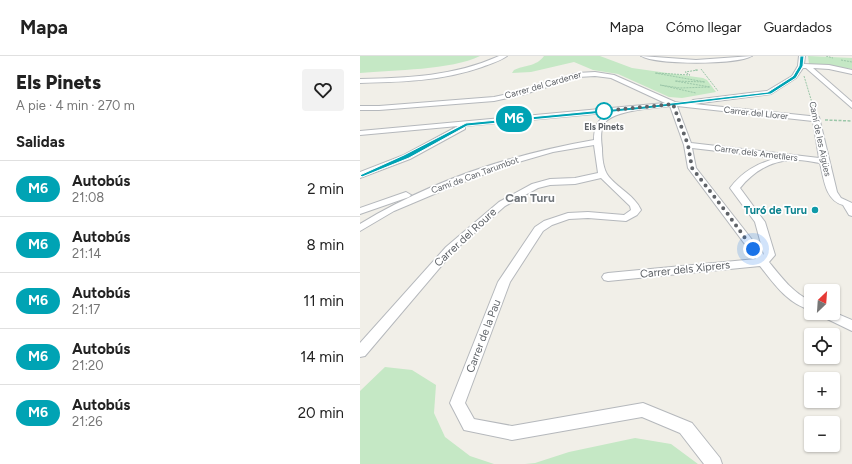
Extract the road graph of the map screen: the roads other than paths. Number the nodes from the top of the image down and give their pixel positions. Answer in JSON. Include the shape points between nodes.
{"nodes":[{"id":1,"x":504,"y":56,"type":"edge"},
{"id":2,"x":644,"y":56,"type":"edge"},
{"id":3,"x":695,"y":56,"type":"edge"},
{"id":4,"x":749,"y":56,"type":"edge"},
{"id":5,"x":802,"y":56,"type":"edge"},
{"id":6,"x":698,"y":63,"type":"junction"},
{"id":7,"x":806,"y":68,"type":"junction"},
{"id":8,"x":852,"y":72,"type":"edge"},
{"id":9,"x":360,"y":81,"type":"edge"},
{"id":10,"x":673,"y":104,"type":"junction"},
{"id":11,"x":852,"y":106,"type":"edge"},
{"id":12,"x":360,"y":108,"type":"edge"},
{"id":13,"x":637,"y":108,"type":"junction"},
{"id":14,"x":816,"y":119,"type":"joint"},
{"id":15,"x":466,"y":124,"type":"junction"},
{"id":16,"x":360,"y":133,"type":"edge"},
{"id":17,"x":597,"y":142,"type":"junction"},
{"id":18,"x":688,"y":145,"type":"junction"},
{"id":19,"x":794,"y":157,"type":"junction"},
{"id":20,"x":824,"y":161,"type":"junction"},
{"id":21,"x":360,"y":175,"type":"edge"},
{"id":22,"x":603,"y":175,"type":"junction"},
{"id":23,"x":455,"y":182,"type":"junction"},
{"id":24,"x":850,"y":200,"type":"edge"},
{"id":25,"x":360,"y":211,"type":"edge"},
{"id":26,"x":852,"y":213,"type":"edge"},
{"id":27,"x":360,"y":228,"type":"edge"},
{"id":28,"x":762,"y":262,"type":"junction"},
{"id":29,"x":608,"y":277,"type":"dead end"},
{"id":30,"x":804,"y":303,"type":"edge"},
{"id":31,"x":840,"y":320,"type":"edge"},
{"id":32,"x":852,"y":326,"type":"edge"},
{"id":33,"x":360,"y":352,"type":"edge"},
{"id":34,"x":714,"y":464,"type":"edge"}],
"edges":[{"from":1,"to":9,"type":"street","via":[[486,65],[452,74],[428,78]]},
{"from":2,"to":6,"type":"street"},
{"from":3,"to":6,"type":"street"},
{"from":4,"to":6,"type":"street"},
{"from":5,"to":7,"type":"street"},
{"from":7,"to":8,"type":"street","via":[[829,67]]},
{"from":7,"to":10,"type":"street","via":[[789,82],[769,93]]},
{"from":7,"to":11,"type":"street"},
{"from":10,"to":12,"type":"street","name":"Carrer del Cardener","via":[[612,76],[595,74],[577,75],[524,93],[494,99]]},
{"from":10,"to":13,"type":"street"},
{"from":10,"to":14,"type":"street","name":"Carrer del Llorer"},
{"from":10,"to":18,"type":"street"},
{"from":13,"to":15,"type":"street"},
{"from":13,"to":17,"type":"street","via":[[601,121]]},
{"from":14,"to":20,"type":"street","name":"Camí de les Aigües"},
{"from":15,"to":16,"type":"street"},
{"from":15,"to":21,"type":"street","via":[[406,157]]},
{"from":17,"to":22,"type":"street"},
{"from":17,"to":23,"type":"street","name":"Camí de Can Tarumbot","via":[[512,160]]},
{"from":18,"to":19,"type":"street","name":"Carrer dels Ametllers"},
{"from":18,"to":28,"type":"street","via":[[692,168]]},
{"from":19,"to":20,"type":"street","name":"Carrer dels Ametllers"},
{"from":19,"to":28,"type":"street","via":[[762,164],[746,174],[735,188],[760,222],[770,255]]},
{"from":20,"to":24,"type":"street","name":"Camí de les Aigües","via":[[834,197],[839,201]]},
{"from":22,"to":33,"type":"street","name":"Carrer del Roure","via":[[535,186],[502,204],[450,249]]},
{"from":22,"to":34,"type":"street","name":"Carrer de la Pau","via":[[636,210],[626,218],[568,216],[539,229],[504,282],[457,403],[468,425],[512,433],[643,410],[686,428]]},
{"from":23,"to":25,"type":"street","via":[[439,183]]},
{"from":23,"to":27,"type":"street","name":"Camí de Can Tarumbot","via":[[391,209]]},
{"from":24,"to":26,"type":"street"},
{"from":28,"to":29,"type":"street","name":"Carrer dels Xiprers"},
{"from":28,"to":30,"type":"street","via":[[777,280]]},
{"from":31,"to":32,"type":"street"}]}
